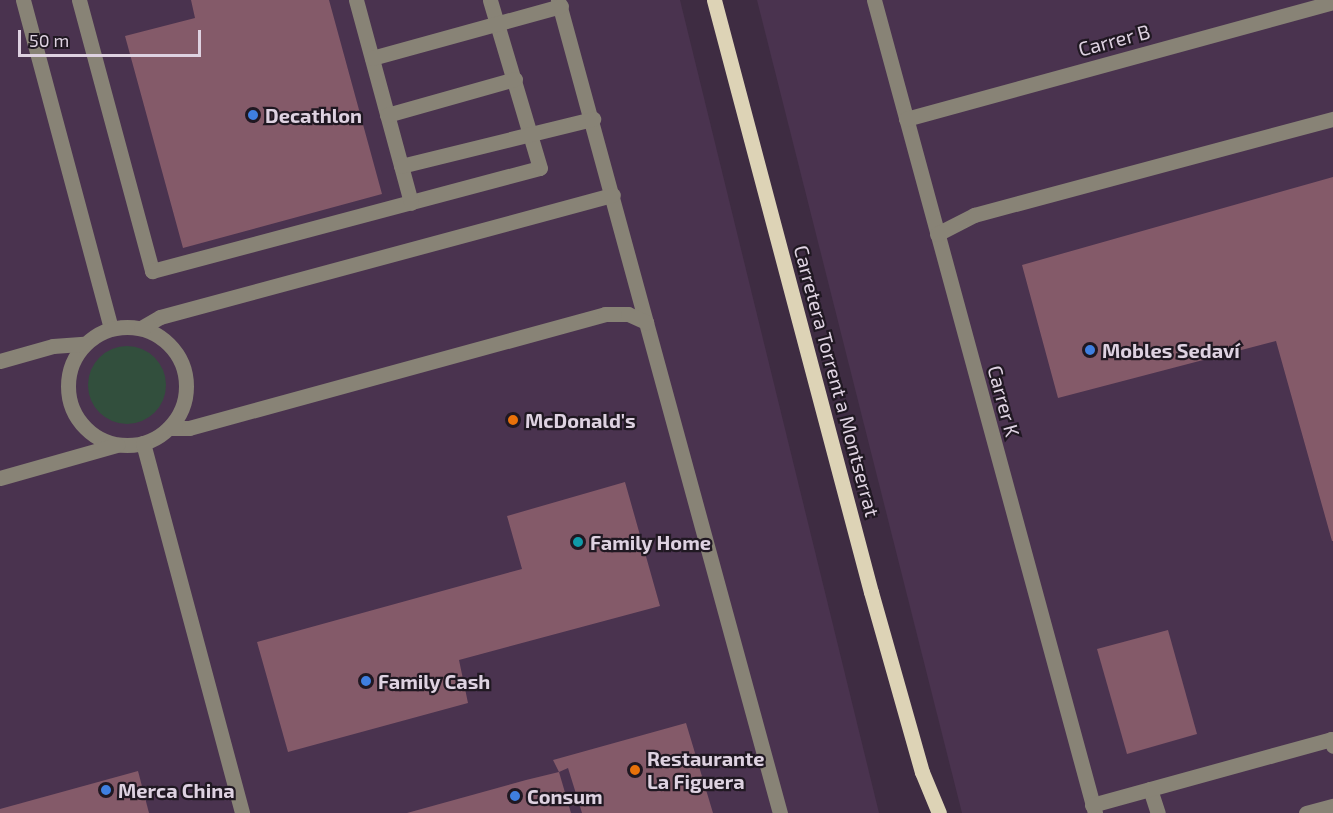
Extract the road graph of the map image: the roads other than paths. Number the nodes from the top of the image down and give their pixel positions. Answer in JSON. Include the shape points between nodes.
{"nodes":[{"id":1,"x":22,"y":0,"type":"edge"},
{"id":2,"x":79,"y":0,"type":"edge"},
{"id":3,"x":490,"y":0,"type":"edge"},
{"id":4,"x":714,"y":0,"type":"edge"},
{"id":5,"x":874,"y":0,"type":"edge"},
{"id":6,"x":360,"y":1,"type":"edge"},
{"id":7,"x":1333,"y":2,"type":"edge"},
{"id":8,"x":560,"y":3,"type":"edge"},
{"id":9,"x":498,"y":24,"type":"junction"},
{"id":10,"x":372,"y":58,"type":"junction"},
{"id":11,"x":515,"y":79,"type":"junction"},
{"id":12,"x":387,"y":115,"type":"junction"},
{"id":13,"x":593,"y":118,"type":"junction"},
{"id":14,"x":906,"y":119,"type":"junction"},
{"id":15,"x":1333,"y":119,"type":"edge"},
{"id":16,"x":531,"y":134,"type":"junction"},
{"id":17,"x":401,"y":166,"type":"junction"},
{"id":18,"x":613,"y":195,"type":"junction"},
{"id":19,"x":411,"y":203,"type":"junction"},
{"id":20,"x":937,"y":234,"type":"junction"},
{"id":21,"x":646,"y":321,"type":"junction"},
{"id":22,"x":111,"y":328,"type":"junction"},
{"id":23,"x":141,"y":328,"type":"junction"},
{"id":24,"x":84,"y":344,"type":"junction"},
{"id":25,"x":0,"y":361,"type":"edge"},
{"id":26,"x":169,"y":428,"type":"junction"},
{"id":27,"x":143,"y":443,"type":"junction"},
{"id":28,"x":117,"y":445,"type":"junction"},
{"id":29,"x":0,"y":478,"type":"edge"},
{"id":30,"x":1333,"y":746,"type":"edge"},
{"id":31,"x":922,"y":772,"type":"junction"},
{"id":32,"x":1150,"y":789,"type":"junction"},
{"id":33,"x":1333,"y":806,"type":"edge"},
{"id":34,"x":1093,"y":809,"type":"edge"},
{"id":35,"x":243,"y":813,"type":"edge"},
{"id":36,"x":780,"y":813,"type":"edge"},
{"id":37,"x":927,"y":813,"type":"edge"},
{"id":38,"x":939,"y":813,"type":"edge"},
{"id":39,"x":1158,"y":813,"type":"edge"},
{"id":40,"x":1306,"y":813,"type":"edge"}],
"edges":[{"from":1,"to":22,"type":"street"},
{"from":2,"to":19,"type":"street","via":[[152,271]]},
{"from":3,"to":9,"type":"street"},
{"from":4,"to":31,"type":"main road","name":"Carretera Torrent a Montserrat"},
{"from":5,"to":14,"type":"street","name":"Carrer K"},
{"from":6,"to":10,"type":"street"},
{"from":7,"to":14,"type":"street","name":"Carrer B"},
{"from":8,"to":9,"type":"street"},
{"from":8,"to":13,"type":"street"},
{"from":9,"to":10,"type":"street"},
{"from":9,"to":11,"type":"street"},
{"from":10,"to":12,"type":"street"},
{"from":11,"to":12,"type":"street"},
{"from":11,"to":16,"type":"street"},
{"from":12,"to":17,"type":"street"},
{"from":13,"to":16,"type":"street"},
{"from":13,"to":18,"type":"street"},
{"from":14,"to":20,"type":"street","name":"Carrer K"},
{"from":15,"to":20,"type":"street","via":[[974,215]]},
{"from":16,"to":17,"type":"street"},
{"from":16,"to":19,"type":"street","via":[[540,168]]},
{"from":17,"to":19,"type":"street"},
{"from":18,"to":21,"type":"street"},
{"from":18,"to":23,"type":"street","via":[[160,317]]},
{"from":20,"to":34,"type":"street","name":"Carrer K"},
{"from":21,"to":26,"type":"street","via":[[628,314],[605,314],[189,428]]},
{"from":21,"to":36,"type":"street"},
{"from":22,"to":23,"type":"street"},
{"from":22,"to":24,"type":"street"},
{"from":23,"to":26,"type":"street","via":[[172,346],[186,378],[180,414]]},
{"from":24,"to":25,"type":"street","via":[[53,346]]},
{"from":24,"to":28,"type":"street","via":[[68,377],[68,396],[84,428]]},
{"from":26,"to":27,"type":"street"},
{"from":27,"to":28,"type":"street"},
{"from":27,"to":35,"type":"street"},
{"from":28,"to":29,"type":"street"},
{"from":30,"to":32,"type":"street","via":[[1331,739]]},
{"from":31,"to":37,"type":"main road"},
{"from":31,"to":38,"type":"main road"},
{"from":32,"to":34,"type":"street"},
{"from":32,"to":39,"type":"street"},
{"from":33,"to":40,"type":"street"}]}
